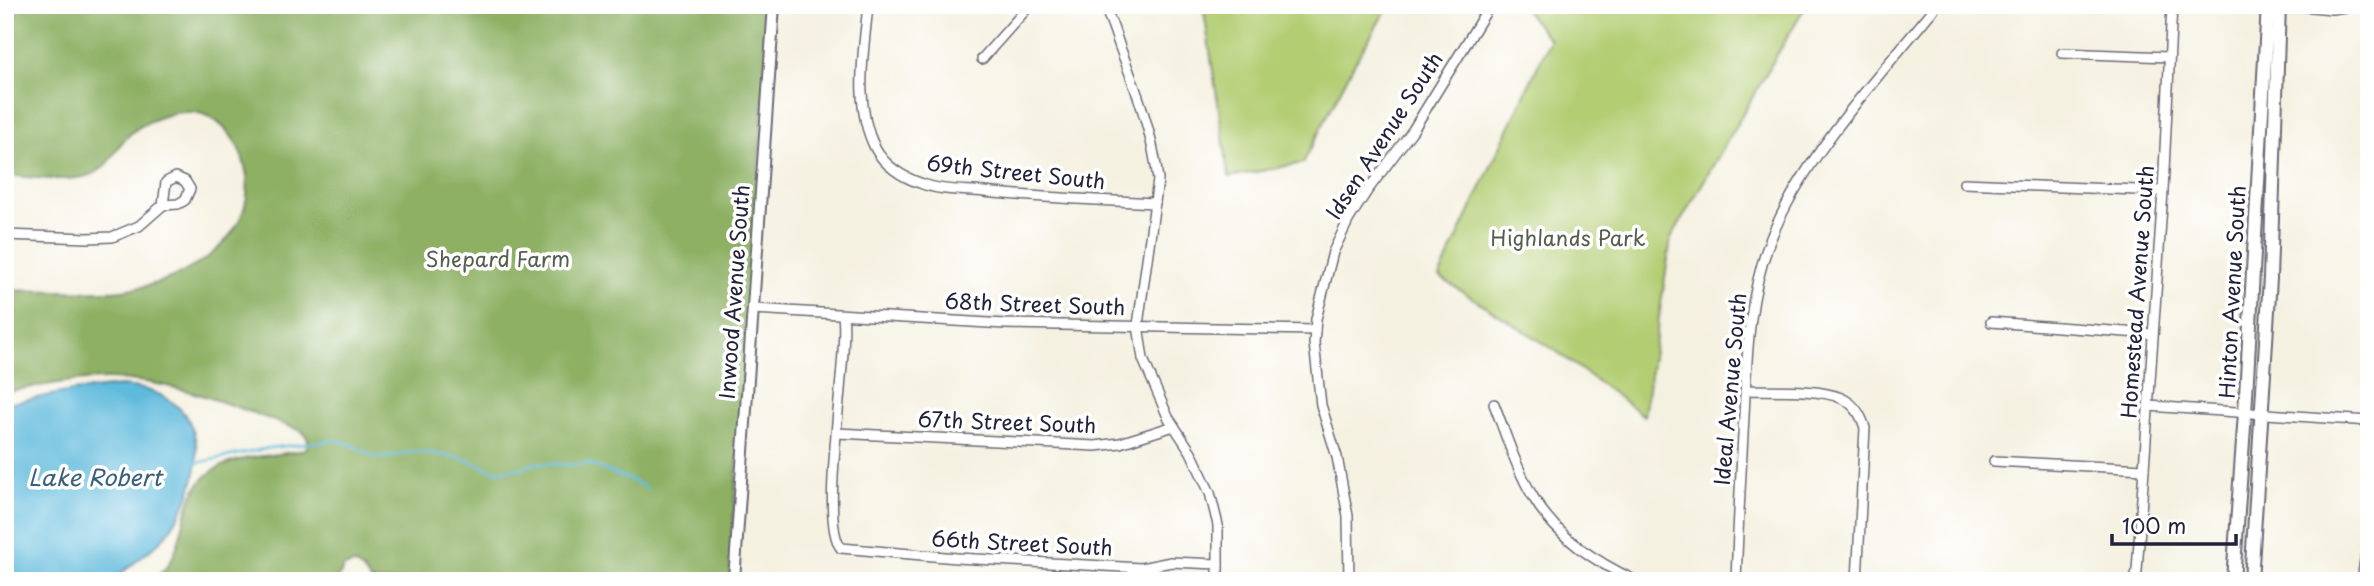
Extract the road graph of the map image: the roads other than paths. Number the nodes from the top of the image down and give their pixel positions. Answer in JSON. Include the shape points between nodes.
{"nodes":[{"id":1,"x":774,"y":5,"type":"edge"},
{"id":2,"x":868,"y":5,"type":"edge"},
{"id":3,"x":1030,"y":5,"type":"edge"},
{"id":4,"x":1103,"y":5,"type":"edge"},
{"id":5,"x":1490,"y":5,"type":"edge"},
{"id":6,"x":1937,"y":5,"type":"edge"},
{"id":7,"x":2172,"y":5,"type":"edge"},
{"id":8,"x":2268,"y":5,"type":"edge"},
{"id":9,"x":2279,"y":5,"type":"edge"},
{"id":10,"x":2291,"y":5,"type":"edge"},
{"id":11,"x":2357,"y":5,"type":"edge"},
{"id":12,"x":2363,"y":5,"type":"edge"},
{"id":13,"x":2369,"y":6,"type":"edge"},
{"id":14,"x":2062,"y":53,"type":"dead end"},
{"id":15,"x":2169,"y":57,"type":"junction"},
{"id":16,"x":982,"y":59,"type":"dead end"},
{"id":17,"x":1964,"y":183,"type":"dead end"},
{"id":18,"x":2163,"y":191,"type":"junction"},
{"id":19,"x":1155,"y":203,"type":"junction"},
{"id":20,"x":163,"y":205,"type":"dead end"},
{"id":21,"x":5,"y":235,"type":"edge"},
{"id":22,"x":753,"y":309,"type":"junction"},
{"id":23,"x":843,"y":315,"type":"junction"},
{"id":24,"x":1991,"y":322,"type":"dead end"},
{"id":25,"x":1138,"y":325,"type":"junction"},
{"id":26,"x":1315,"y":330,"type":"junction"},
{"id":27,"x":2153,"y":334,"type":"junction"},
{"id":28,"x":1746,"y":390,"type":"junction"},
{"id":29,"x":1494,"y":404,"type":"dead end"},
{"id":30,"x":2148,"y":406,"type":"junction"},
{"id":31,"x":2245,"y":413,"type":"junction"},
{"id":32,"x":2263,"y":414,"type":"junction"},
{"id":33,"x":2369,"y":421,"type":"edge"},
{"id":34,"x":1174,"y":426,"type":"junction"},
{"id":35,"x":837,"y":433,"type":"junction"},
{"id":36,"x":1994,"y":461,"type":"dead end"},
{"id":37,"x":2144,"y":469,"type":"junction"},
{"id":38,"x":2369,"y":531,"type":"edge"},
{"id":39,"x":1218,"y":564,"type":"junction"},
{"id":40,"x":734,"y":581,"type":"edge"},
{"id":41,"x":1218,"y":581,"type":"edge"},
{"id":42,"x":1349,"y":581,"type":"edge"},
{"id":43,"x":1636,"y":581,"type":"edge"},
{"id":44,"x":1736,"y":581,"type":"edge"},
{"id":45,"x":1857,"y":581,"type":"edge"},
{"id":46,"x":2135,"y":581,"type":"edge"},
{"id":47,"x":2233,"y":581,"type":"edge"},
{"id":48,"x":2251,"y":581,"type":"edge"},
{"id":49,"x":2362,"y":581,"type":"edge"}],
"edges":[{"from":1,"to":22,"type":"street","name":"Inwood Avenue South"},
{"from":2,"to":19,"type":"street","name":"69th Street South","via":[[861,97],[875,149],[896,171],[932,187]]},
{"from":3,"to":16,"type":"street"},
{"from":4,"to":19,"type":"street","via":[[1146,120],[1158,180]]},
{"from":5,"to":26,"type":"street","name":"Idsen Avenue South","via":[[1413,130],[1349,219],[1333,252]]},
{"from":6,"to":28,"type":"street","name":"Ideal Avenue South","via":[[1828,142],[1783,213],[1754,297]]},
{"from":7,"to":15,"type":"street","name":"Homestead Avenue South"},
{"from":8,"to":31,"type":"main road","name":"Hinton Avenue South"},
{"from":9,"to":32,"type":"main road","name":"Hinton Avenue South"},
{"from":10,"to":11,"type":"street","via":[[2332,9]]},
{"from":12,"to":13,"type":"street"},
{"from":14,"to":15,"type":"street"},
{"from":15,"to":18,"type":"street","name":"Homestead Avenue South"},
{"from":17,"to":18,"type":"street"},
{"from":18,"to":27,"type":"street","name":"Homestead Avenue South"},
{"from":19,"to":25,"type":"street"},
{"from":20,"to":21,"type":"street","via":[[142,224],[107,237]]},
{"from":22,"to":23,"type":"street","name":"68th Street South"},
{"from":22,"to":40,"type":"street","name":"Inwood Avenue South"},
{"from":23,"to":25,"type":"street","name":"68th Street South","via":[[1005,324]]},
{"from":23,"to":35,"type":"street"},
{"from":24,"to":27,"type":"street"},
{"from":25,"to":26,"type":"street","name":"68th Street South"},
{"from":25,"to":34,"type":"street","via":[[1143,359]]},
{"from":26,"to":42,"type":"street","name":"Idsen Avenue South","via":[[1321,405],[1348,516]]},
{"from":27,"to":30,"type":"street","name":"Homestead Avenue South"},
{"from":28,"to":44,"type":"street","name":"Ideal Avenue South"},
{"from":28,"to":45,"type":"street","via":[[1841,398],[1862,416]]},
{"from":29,"to":43,"type":"street","via":[[1535,500],[1564,536],[1610,569]]},
{"from":30,"to":31,"type":"street"},
{"from":30,"to":37,"type":"street","name":"Homestead Avenue South"},
{"from":31,"to":32,"type":"street"},
{"from":31,"to":47,"type":"main road","name":"Hinton Avenue South"},
{"from":32,"to":33,"type":"street"},
{"from":32,"to":48,"type":"main road","name":"Hinton Avenue South"},
{"from":34,"to":35,"type":"street","name":"67th Street South","via":[[1095,446]]},
{"from":34,"to":39,"type":"street","via":[[1210,493],[1218,525]]},
{"from":35,"to":39,"type":"street","name":"66th Street South","via":[[832,501],[834,534],[841,548],[1141,568],[1171,562]]},
{"from":36,"to":37,"type":"street"},
{"from":37,"to":46,"type":"street","name":"Homestead Avenue South"},
{"from":38,"to":49,"type":"street"},
{"from":39,"to":41,"type":"street"}]}
